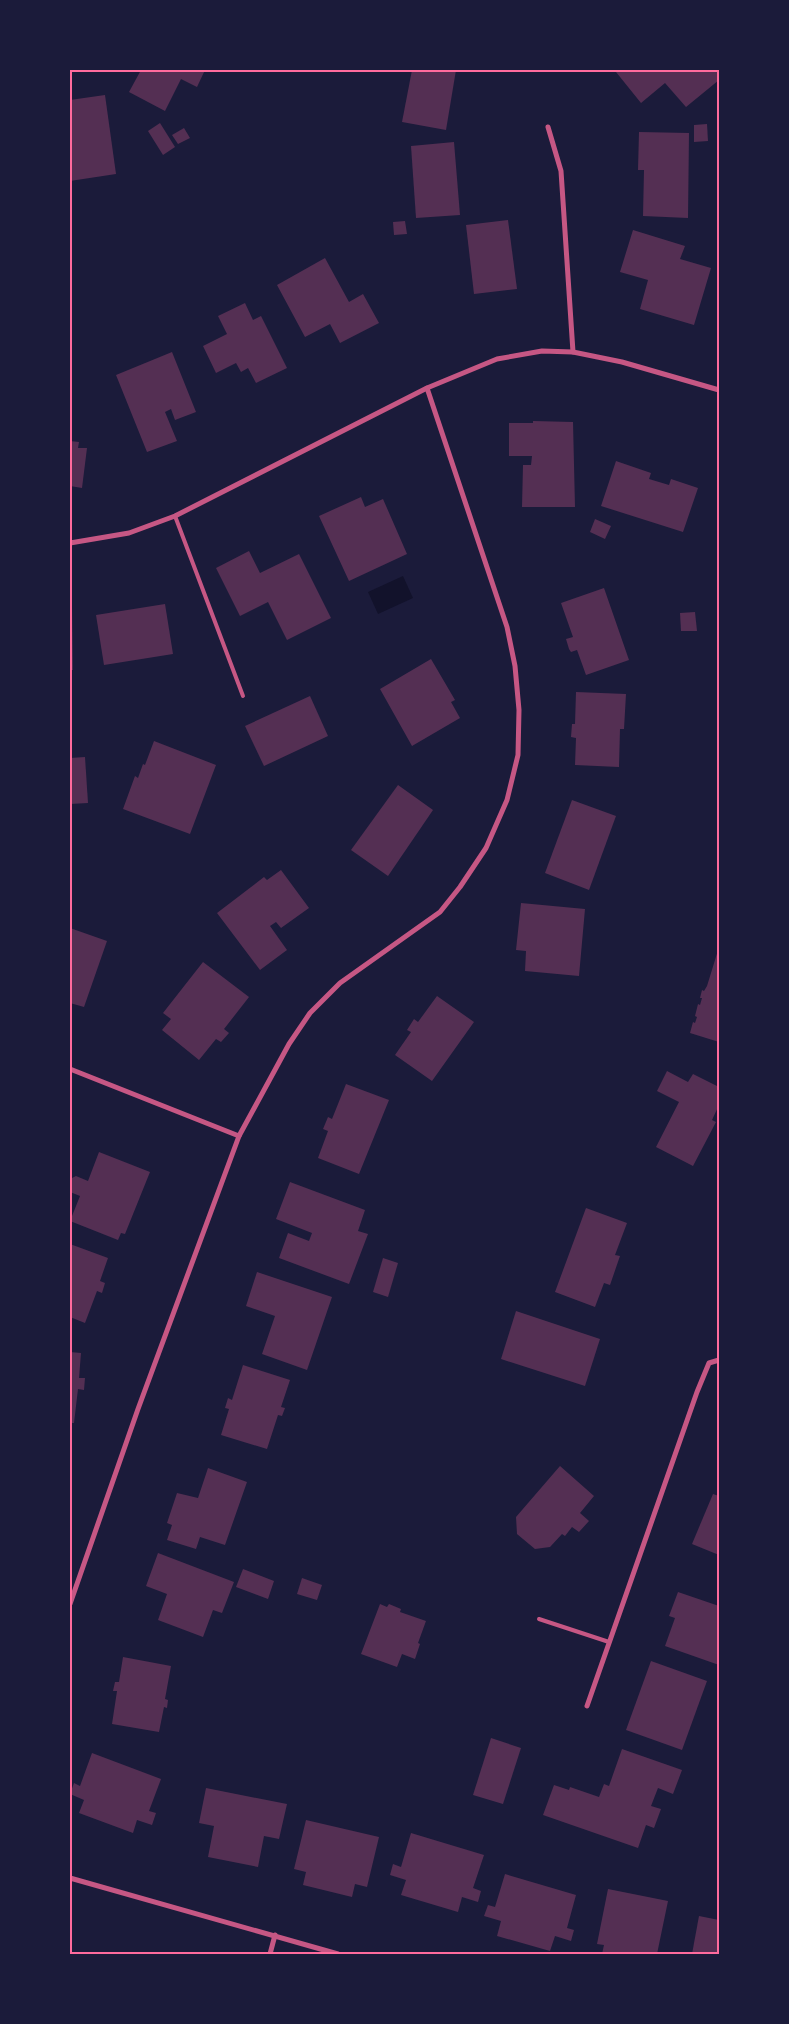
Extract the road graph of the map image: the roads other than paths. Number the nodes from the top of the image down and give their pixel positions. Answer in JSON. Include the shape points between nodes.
{"nodes":[{"id":1,"x":548,"y":127,"type":"dead end"},
{"id":2,"x":573,"y":352,"type":"junction"},
{"id":3,"x":427,"y":388,"type":"junction"},
{"id":4,"x":719,"y":389,"type":"edge"},
{"id":5,"x":175,"y":516,"type":"junction"},
{"id":6,"x":70,"y":543,"type":"edge"},
{"id":7,"x":243,"y":696,"type":"dead end"},
{"id":8,"x":70,"y":1069,"type":"edge"},
{"id":9,"x":239,"y":1136,"type":"junction"},
{"id":10,"x":719,"y":1360,"type":"edge"},
{"id":11,"x":70,"y":1604,"type":"edge"},
{"id":12,"x":539,"y":1619,"type":"dead end"},
{"id":13,"x":609,"y":1642,"type":"junction"},
{"id":14,"x":587,"y":1706,"type":"dead end"},
{"id":15,"x":70,"y":1878,"type":"edge"},
{"id":16,"x":275,"y":1935,"type":"junction"},
{"id":17,"x":270,"y":1954,"type":"edge"},
{"id":18,"x":338,"y":1954,"type":"edge"}],
"edges":[{"from":1,"to":2,"type":"street","via":[[561,171]]},
{"from":2,"to":3,"type":"street","via":[[542,351],[497,359]]},
{"from":2,"to":4,"type":"street"},
{"from":3,"to":5,"type":"street"},
{"from":3,"to":9,"type":"street","via":[[507,627],[515,666],[519,710],[518,755],[507,800],[486,848],[440,912],[340,983],[310,1013],[289,1044]]},
{"from":5,"to":6,"type":"street","via":[[129,534]]},
{"from":5,"to":7,"type":"lane"},
{"from":8,"to":9,"type":"street"},
{"from":9,"to":11,"type":"street"},
{"from":10,"to":13,"type":"street","via":[[708,1363]]},
{"from":12,"to":13,"type":"lane"},
{"from":13,"to":14,"type":"street"},
{"from":15,"to":16,"type":"street"},
{"from":16,"to":17,"type":"street"},
{"from":16,"to":18,"type":"street"}]}
